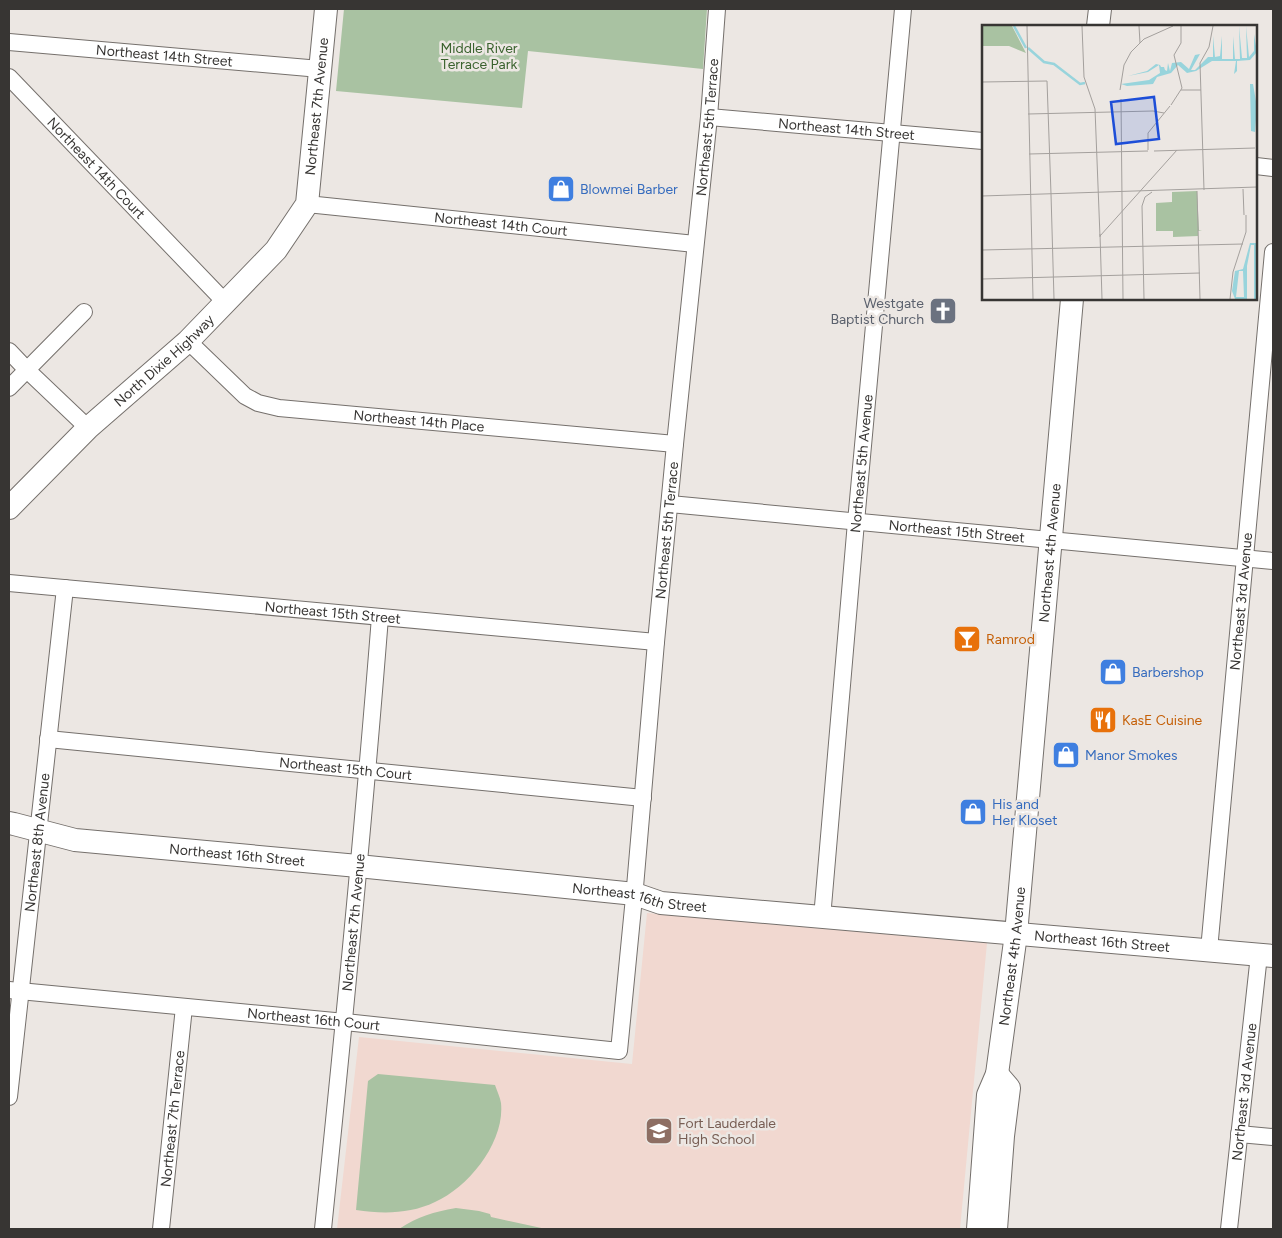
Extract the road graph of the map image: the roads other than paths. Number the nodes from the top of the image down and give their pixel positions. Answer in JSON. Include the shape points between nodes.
{"nodes":[{"id":1,"x":326,"y":9,"type":"edge"},
{"id":2,"x":717,"y":9,"type":"edge"},
{"id":3,"x":903,"y":9,"type":"edge"},
{"id":4,"x":1100,"y":9,"type":"edge"},
{"id":5,"x":1098,"y":25,"type":"edge"},
{"id":6,"x":9,"y":42,"type":"edge"},
{"id":7,"x":320,"y":69,"type":"junction"},
{"id":8,"x":9,"y":77,"type":"edge"},
{"id":9,"x":708,"y":117,"type":"junction"},
{"id":10,"x":891,"y":133,"type":"junction"},
{"id":11,"x":982,"y":141,"type":"edge"},
{"id":12,"x":1257,"y":166,"type":"edge"},
{"id":13,"x":1273,"y":168,"type":"edge"},
{"id":14,"x":307,"y":204,"type":"junction"},
{"id":15,"x":695,"y":244,"type":"junction"},
{"id":16,"x":1273,"y":252,"type":"edge"},
{"id":17,"x":1072,"y":300,"type":"edge"},
{"id":18,"x":225,"y":302,"type":"junction"},
{"id":19,"x":84,"y":312,"type":"dead end"},
{"id":20,"x":188,"y":342,"type":"junction"},
{"id":21,"x":9,"y":351,"type":"edge"},
{"id":22,"x":27,"y":370,"type":"junction"},
{"id":23,"x":9,"y":388,"type":"edge"},
{"id":24,"x":88,"y":428,"type":"junction"},
{"id":25,"x":675,"y":444,"type":"junction"},
{"id":26,"x":670,"y":504,"type":"junction"},
{"id":27,"x":9,"y":508,"type":"edge"},
{"id":28,"x":856,"y":522,"type":"junction"},
{"id":29,"x":1052,"y":540,"type":"junction"},
{"id":30,"x":1246,"y":559,"type":"junction"},
{"id":31,"x":1273,"y":561,"type":"edge"},
{"id":32,"x":9,"y":583,"type":"edge"},
{"id":33,"x":65,"y":588,"type":"junction"},
{"id":34,"x":380,"y":617,"type":"junction"},
{"id":35,"x":656,"y":642,"type":"junction"},
{"id":36,"x":48,"y":739,"type":"junction"},
{"id":37,"x":368,"y":770,"type":"junction"},
{"id":38,"x":643,"y":798,"type":"junction"},
{"id":39,"x":9,"y":823,"type":"edge"},
{"id":40,"x":38,"y":830,"type":"junction"},
{"id":41,"x":358,"y":866,"type":"junction"},
{"id":42,"x":634,"y":894,"type":"junction"},
{"id":43,"x":822,"y":918,"type":"junction"},
{"id":44,"x":1016,"y":934,"type":"junction"},
{"id":45,"x":1209,"y":950,"type":"junction"},
{"id":46,"x":1266,"y":956,"type":"edge"},
{"id":47,"x":14,"y":991,"type":"edge"},
{"id":48,"x":184,"y":1007,"type":"junction"},
{"id":49,"x":345,"y":1022,"type":"junction"},
{"id":50,"x":619,"y":1051,"type":"joint"},
{"id":51,"x":997,"y":1074,"type":"junction"},
{"id":52,"x":9,"y":1097,"type":"edge"},
{"id":53,"x":1239,"y":1134,"type":"junction"},
{"id":54,"x":1273,"y":1137,"type":"edge"},
{"id":55,"x":161,"y":1229,"type":"edge"},
{"id":56,"x":324,"y":1229,"type":"edge"},
{"id":57,"x":978,"y":1229,"type":"edge"},
{"id":58,"x":996,"y":1229,"type":"edge"},
{"id":59,"x":1229,"y":1229,"type":"edge"}],
"edges":[{"from":1,"to":7,"type":"street","name":"Northeast 7th Avenue"},
{"from":2,"to":9,"type":"street","name":"Northeast 5th Terrace"},
{"from":3,"to":10,"type":"street","name":"Northeast 5th Avenue"},
{"from":4,"to":5,"type":"street"},
{"from":6,"to":7,"type":"street","name":"Northeast 14th Street"},
{"from":7,"to":14,"type":"street","name":"Northeast 7th Avenue"},
{"from":8,"to":18,"type":"street","name":"Northeast 14th Court"},
{"from":9,"to":10,"type":"street","name":"Northeast 14th Street"},
{"from":9,"to":15,"type":"street","name":"Northeast 5th Terrace"},
{"from":10,"to":11,"type":"street","name":"Northeast 14th Street"},
{"from":10,"to":28,"type":"street","name":"Northeast 5th Avenue"},
{"from":12,"to":13,"type":"street"},
{"from":14,"to":15,"type":"street","name":"Northeast 14th Court"},
{"from":14,"to":18,"type":"street","name":"North Dixie Highway","via":[[276,250]]},
{"from":15,"to":25,"type":"street","name":"Northeast 5th Terrace"},
{"from":16,"to":30,"type":"street","name":"Northeast 3rd Avenue"},
{"from":17,"to":29,"type":"street","name":"Northeast 4th Avenue"},
{"from":18,"to":20,"type":"street","name":"North Dixie Highway"},
{"from":19,"to":22,"type":"street"},
{"from":20,"to":24,"type":"street","name":"North Dixie Highway"},
{"from":20,"to":25,"type":"street","name":"Northeast 14th Place","via":[[245,396],[279,408]]},
{"from":21,"to":22,"type":"street"},
{"from":22,"to":23,"type":"street"},
{"from":22,"to":24,"type":"street"},
{"from":24,"to":27,"type":"street","name":"North Dixie Highway"},
{"from":25,"to":26,"type":"street","name":"Northeast 5th Terrace"},
{"from":26,"to":28,"type":"street","name":"Northeast 15th Street"},
{"from":26,"to":35,"type":"street","name":"Northeast 5th Terrace"},
{"from":28,"to":29,"type":"street","name":"Northeast 15th Street"},
{"from":28,"to":43,"type":"street","name":"Northeast 5th Avenue"},
{"from":29,"to":30,"type":"street","name":"Northeast 15th Street"},
{"from":29,"to":44,"type":"street","name":"Northeast 4th Avenue"},
{"from":30,"to":31,"type":"street","name":"Northeast 15th Street"},
{"from":30,"to":45,"type":"street","name":"Northeast 3rd Avenue"},
{"from":32,"to":33,"type":"street","name":"Northeast 15th Street"},
{"from":33,"to":34,"type":"street","name":"Northeast 15th Street"},
{"from":33,"to":36,"type":"street","name":"Northeast 8th Avenue"},
{"from":34,"to":35,"type":"street","name":"Northeast 15th Street"},
{"from":34,"to":37,"type":"street","name":"Northeast 7th Avenue"},
{"from":35,"to":38,"type":"street","name":"Northeast 5th Terrace"},
{"from":36,"to":37,"type":"street","name":"Northeast 15th Court"},
{"from":36,"to":40,"type":"street","name":"Northeast 8th Avenue"},
{"from":37,"to":38,"type":"street","name":"Northeast 15th Court"},
{"from":37,"to":41,"type":"street","name":"Northeast 7th Avenue"},
{"from":38,"to":42,"type":"street","name":"Northeast 5th Terrace"},
{"from":39,"to":40,"type":"street","name":"Northeast 16th Street"},
{"from":40,"to":41,"type":"street","name":"Northeast 16th Street","via":[[75,840]]},
{"from":40,"to":47,"type":"street","name":"Northeast 8th Avenue"},
{"from":41,"to":42,"type":"street","name":"Northeast 16th Street"},
{"from":41,"to":49,"type":"street","name":"Northeast 7th Avenue"},
{"from":42,"to":43,"type":"street","name":"Northeast 16th Street","via":[[661,903]]},
{"from":42,"to":50,"type":"street","name":"Northeast 5th Terrace"},
{"from":43,"to":44,"type":"street","name":"Northeast 16th Street"},
{"from":44,"to":45,"type":"street","name":"Northeast 16th Street"},
{"from":44,"to":51,"type":"street","name":"Northeast 4th Avenue"},
{"from":45,"to":46,"type":"street","name":"Northeast 16th Street"},
{"from":46,"to":53,"type":"street","name":"Northeast 3rd Avenue"},
{"from":47,"to":48,"type":"street","name":"Northeast 16th Court"},
{"from":47,"to":52,"type":"street","name":"Northeast 8th Avenue"},
{"from":48,"to":49,"type":"street","name":"Northeast 16th Court"},
{"from":48,"to":55,"type":"street","name":"Northeast 7th Terrace"},
{"from":49,"to":50,"type":"street","name":"Northeast 16th Court"},
{"from":49,"to":56,"type":"street","name":"Northeast 7th Avenue"},
{"from":51,"to":57,"type":"street","name":"Northeast 4th Avenue","via":[[988,1095]]},
{"from":51,"to":58,"type":"street","via":[[1009,1088]]},
{"from":53,"to":54,"type":"street"},
{"from":53,"to":59,"type":"street","name":"Northeast 3rd Avenue"}]}
